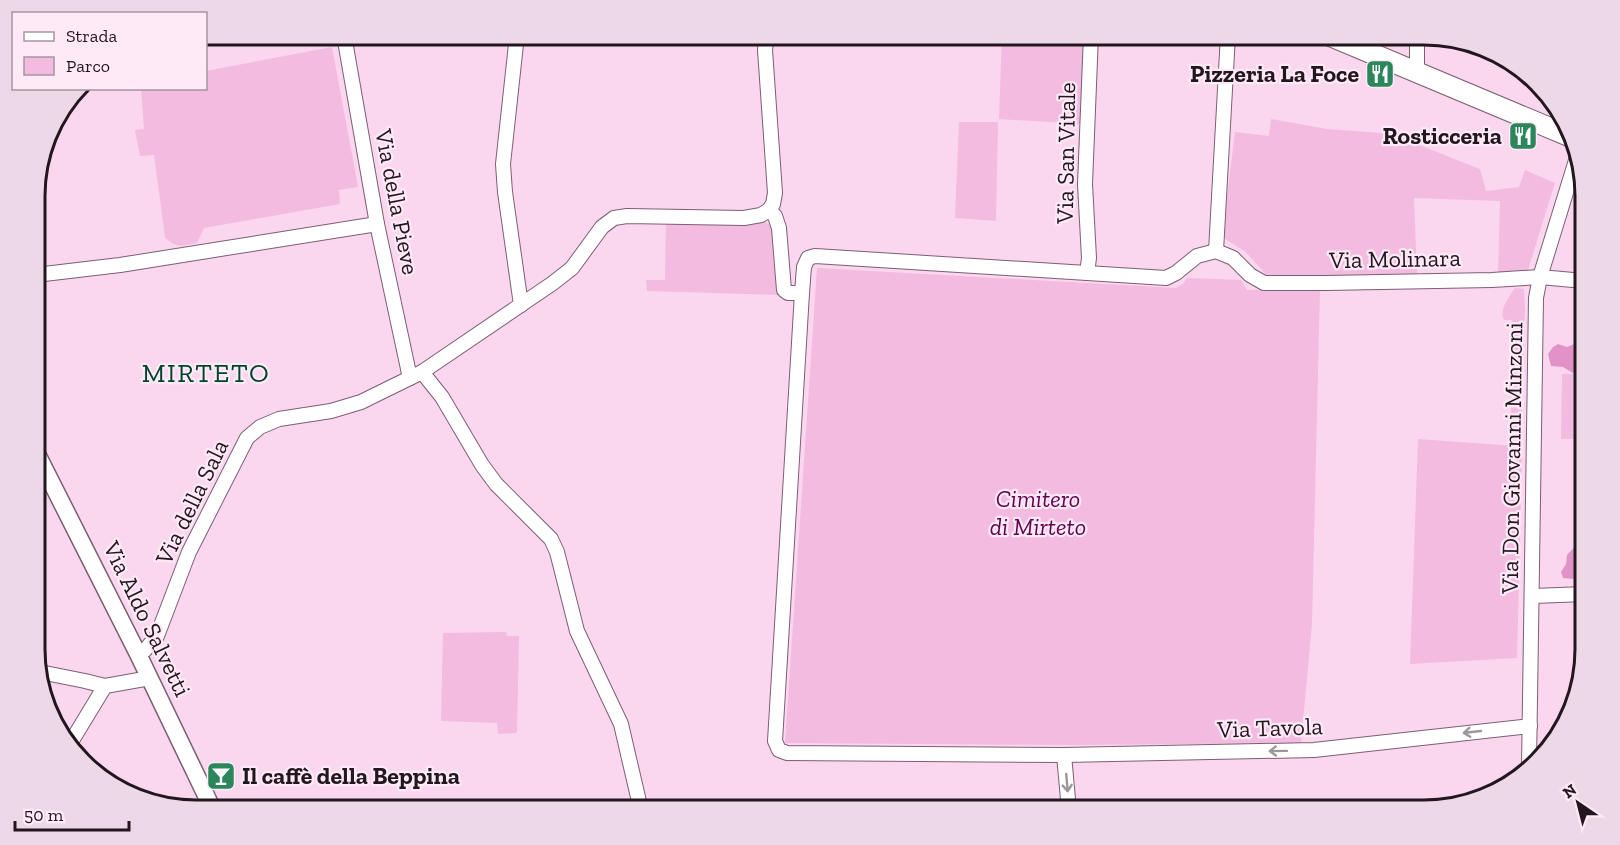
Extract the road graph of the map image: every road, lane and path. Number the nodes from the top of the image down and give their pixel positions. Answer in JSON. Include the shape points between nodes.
{"nodes":[{"id":1,"x":346,"y":45,"type":"edge"},
{"id":2,"x":516,"y":45,"type":"edge"},
{"id":3,"x":766,"y":45,"type":"edge"},
{"id":4,"x":1091,"y":45,"type":"edge"},
{"id":5,"x":1227,"y":45,"type":"edge"},
{"id":6,"x":1353,"y":45,"type":"edge"},
{"id":7,"x":1417,"y":45,"type":"edge"},
{"id":8,"x":1417,"y":73,"type":"junction"},
{"id":9,"x":1561,"y":133,"type":"edge"},
{"id":10,"x":1573,"y":170,"type":"edge"},
{"id":11,"x":769,"y":210,"type":"junction"},
{"id":12,"x":377,"y":224,"type":"junction"},
{"id":13,"x":1216,"y":251,"type":"junction"},
{"id":14,"x":1087,"y":273,"type":"junction"},
{"id":15,"x":45,"y":274,"type":"edge"},
{"id":16,"x":1540,"y":277,"type":"junction"},
{"id":17,"x":1575,"y":280,"type":"edge"},
{"id":18,"x":802,"y":293,"type":"junction"},
{"id":19,"x":521,"y":304,"type":"junction"},
{"id":20,"x":416,"y":375,"type":"junction"},
{"id":21,"x":45,"y":470,"type":"edge"},
{"id":22,"x":1575,"y":594,"type":"edge"},
{"id":23,"x":1533,"y":596,"type":"junction"},
{"id":24,"x":137,"y":653,"type":"junction"},
{"id":25,"x":47,"y":673,"type":"edge"},
{"id":26,"x":150,"y":678,"type":"junction"},
{"id":27,"x":105,"y":687,"type":"junction"},
{"id":28,"x":1530,"y":726,"type":"junction"},
{"id":29,"x":74,"y":738,"type":"edge"},
{"id":30,"x":1064,"y":755,"type":"junction"},
{"id":31,"x":1529,"y":758,"type":"edge"},
{"id":32,"x":208,"y":800,"type":"edge"},
{"id":33,"x":639,"y":800,"type":"edge"},
{"id":34,"x":1068,"y":800,"type":"edge"}],
"edges":[{"from":1,"to":12,"type":"street","name":"Via della Pieve"},
{"from":2,"to":19,"type":"street","via":[[503,164]]},
{"from":3,"to":11,"type":"street","via":[[775,193]]},
{"from":4,"to":14,"type":"street","name":"Via San Vitale","via":[[1085,183]]},
{"from":5,"to":13,"type":"street"},
{"from":6,"to":8,"type":"main road"},
{"from":7,"to":8,"type":"street"},
{"from":8,"to":9,"type":"main road"},
{"from":10,"to":16,"type":"street","name":"Via Don Giovanni Minzoni"},
{"from":11,"to":18,"type":"street","via":[[779,228],[784,290]]},
{"from":11,"to":19,"type":"street","name":"Via della Sala","via":[[744,218],[614,218],[602,227],[572,268]]},
{"from":12,"to":15,"type":"street"},
{"from":12,"to":20,"type":"street","name":"Via della Pieve"},
{"from":13,"to":14,"type":"street","via":[[1197,256],[1166,278]]},
{"from":13,"to":16,"type":"street","name":"Via Molinara","via":[[1233,258],[1264,283]]},
{"from":14,"to":18,"type":"street","via":[[815,256],[807,258]]},
{"from":16,"to":17,"type":"street","name":"Via Molinara"},
{"from":16,"to":23,"type":"street","name":"Via Don Giovanni Minzoni","via":[[1536,308]]},
{"from":18,"to":30,"type":"street","name":"Via Tavola","via":[[775,741],[779,750]]},
{"from":19,"to":20,"type":"street","name":"Via della Sala"},
{"from":20,"to":24,"type":"street","name":"Via della Sala","via":[[361,402],[279,419],[247,438],[189,552],[157,636]]},
{"from":20,"to":33,"type":"street","via":[[442,397],[496,484],[551,539],[577,631],[621,724]]},
{"from":21,"to":24,"type":"street","name":"Via Aldo Salvetti"},
{"from":22,"to":23,"type":"street"},
{"from":23,"to":28,"type":"street","name":"Via Don Giovanni Minzoni"},
{"from":24,"to":26,"type":"street","name":"Via Aldo Salvetti"},
{"from":25,"to":27,"type":"street"},
{"from":26,"to":27,"type":"street"},
{"from":26,"to":32,"type":"street","name":"Via Aldo Salvetti"},
{"from":27,"to":29,"type":"street"},
{"from":28,"to":30,"type":"street","name":"Via Tavola","one_way":true,"via":[[1314,750]]},
{"from":28,"to":31,"type":"street","name":"Via Don Giovanni Minzoni"},
{"from":30,"to":34,"type":"street","one_way":true}]}
